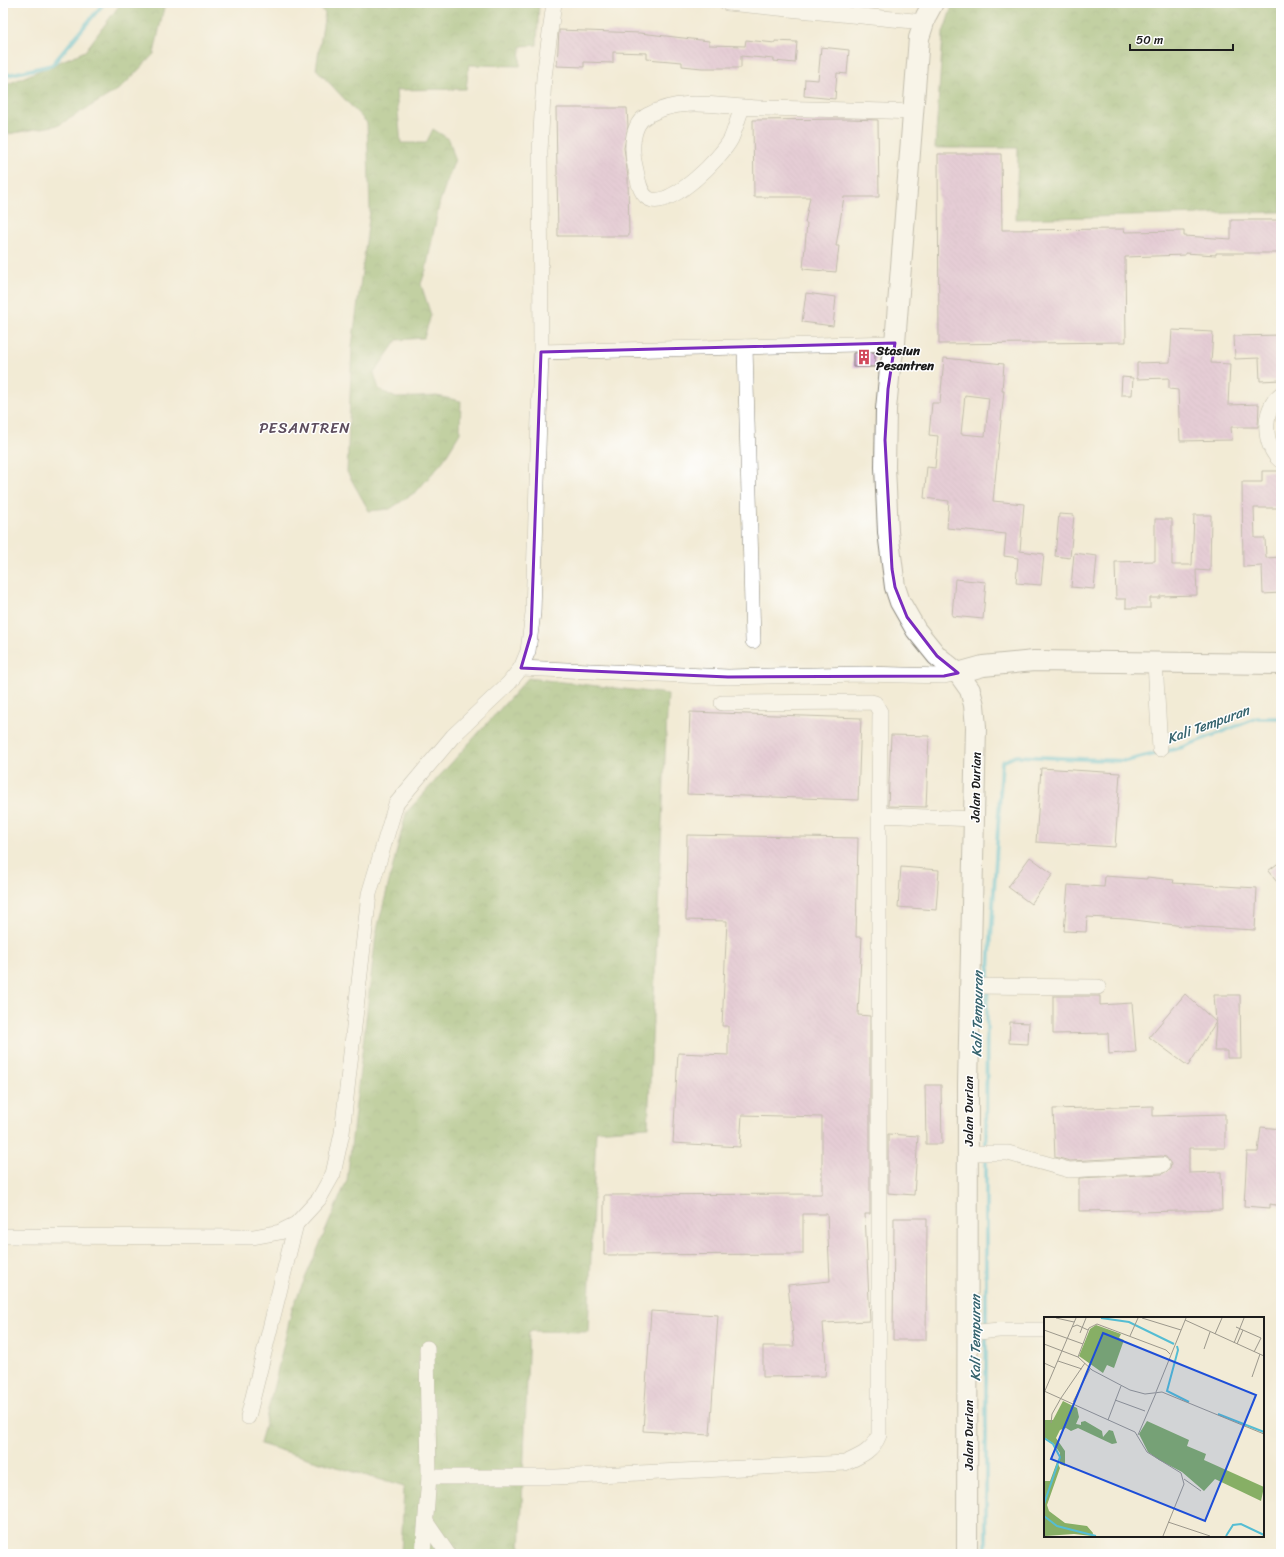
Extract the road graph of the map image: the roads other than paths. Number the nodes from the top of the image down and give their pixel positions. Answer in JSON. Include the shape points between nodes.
{"nodes":[{"id":1,"x":554,"y":3,"type":"edge"},
{"id":2,"x":727,"y":3,"type":"edge"},
{"id":3,"x":933,"y":3,"type":"edge"},
{"id":4,"x":924,"y":22,"type":"junction"},
{"id":5,"x":742,"y":108,"type":"junction"},
{"id":6,"x":913,"y":112,"type":"junction"},
{"id":7,"x":895,"y":343,"type":"junction"},
{"id":8,"x":745,"y":347,"type":"junction"},
{"id":9,"x":541,"y":352,"type":"junction"},
{"id":10,"x":1281,"y":394,"type":"edge"},
{"id":11,"x":1281,"y":461,"type":"edge"},
{"id":12,"x":753,"y":641,"type":"dead end"},
{"id":13,"x":1155,"y":662,"type":"junction"},
{"id":14,"x":1281,"y":664,"type":"edge"},
{"id":15,"x":521,"y":668,"type":"junction"},
{"id":16,"x":958,"y":673,"type":"junction"},
{"id":17,"x":722,"y":703,"type":"dead end"},
{"id":18,"x":1160,"y":749,"type":"dead end"},
{"id":19,"x":879,"y":815,"type":"junction"},
{"id":20,"x":974,"y":819,"type":"junction"},
{"id":21,"x":970,"y":986,"type":"junction"},
{"id":22,"x":1098,"y":987,"type":"dead end"},
{"id":23,"x":976,"y":1152,"type":"junction"},
{"id":24,"x":1162,"y":1165,"type":"dead end"},
{"id":25,"x":296,"y":1224,"type":"junction"},
{"id":26,"x":3,"y":1236,"type":"edge"},
{"id":27,"x":1044,"y":1330,"type":"edge"},
{"id":28,"x":975,"y":1332,"type":"junction"},
{"id":29,"x":427,"y":1348,"type":"dead end"},
{"id":30,"x":248,"y":1417,"type":"dead end"},
{"id":31,"x":429,"y":1477,"type":"junction"},
{"id":32,"x":426,"y":1522,"type":"junction"},
{"id":33,"x":423,"y":1554,"type":"edge"},
{"id":34,"x":448,"y":1554,"type":"edge"},
{"id":35,"x":967,"y":1554,"type":"edge"}],
"edges":[{"from":1,"to":9,"type":"street","via":[[544,77],[540,151]]},
{"from":2,"to":4,"type":"street"},
{"from":3,"to":4,"type":"main road","name":"Jalan Durian"},
{"from":4,"to":6,"type":"main road","name":"Jalan Durian","via":[[919,38]]},
{"from":5,"to":5,"type":"street","via":[[684,104],[647,115],[638,124],[634,140],[635,166],[640,189],[648,199],[656,201],[669,196],[687,186],[705,171],[730,139]]},
{"from":5,"to":6,"type":"street"},
{"from":6,"to":7,"type":"main road","name":"Jalan Durian"},
{"from":7,"to":8,"type":"street"},
{"from":7,"to":16,"type":"main road","name":"Jalan Durian","via":[[888,388],[885,440],[888,532],[895,587],[907,617],[916,630],[937,656]]},
{"from":8,"to":9,"type":"street"},
{"from":8,"to":12,"type":"street"},
{"from":9,"to":15,"type":"street","via":[[531,634]]},
{"from":10,"to":11,"type":"street","via":[[1275,398],[1268,410],[1266,425],[1270,447]]},
{"from":13,"to":14,"type":"main road"},
{"from":13,"to":16,"type":"main road","via":[[1034,661],[983,666]]},
{"from":13,"to":18,"type":"street"},
{"from":15,"to":16,"type":"street","via":[[728,677],[863,674],[944,676]]},
{"from":15,"to":25,"type":"street","via":[[509,683],[453,736],[396,804],[369,894],[343,1125],[333,1174],[319,1199]]},
{"from":16,"to":20,"type":"main road","name":"Jalan Durian","via":[[970,690],[974,705]]},
{"from":17,"to":19,"type":"street","via":[[875,704],[880,712]]},
{"from":19,"to":20,"type":"street"},
{"from":19,"to":31,"type":"street","via":[[879,1435],[876,1444],[865,1454],[845,1463],[556,1477]]},
{"from":20,"to":21,"type":"main road","name":"Jalan Durian"},
{"from":21,"to":22,"type":"street"},
{"from":21,"to":23,"type":"main road","name":"Jalan Durian"},
{"from":23,"to":24,"type":"street","via":[[1008,1153],[1069,1170]]},
{"from":23,"to":28,"type":"main road","name":"Jalan Durian"},
{"from":25,"to":26,"type":"street","via":[[280,1232],[253,1237]]},
{"from":25,"to":30,"type":"street"},
{"from":27,"to":28,"type":"street"},
{"from":28,"to":35,"type":"main road","name":"Jalan Durian"},
{"from":29,"to":31,"type":"street"},
{"from":31,"to":32,"type":"street"},
{"from":32,"to":33,"type":"street"},
{"from":32,"to":34,"type":"street"}]}
